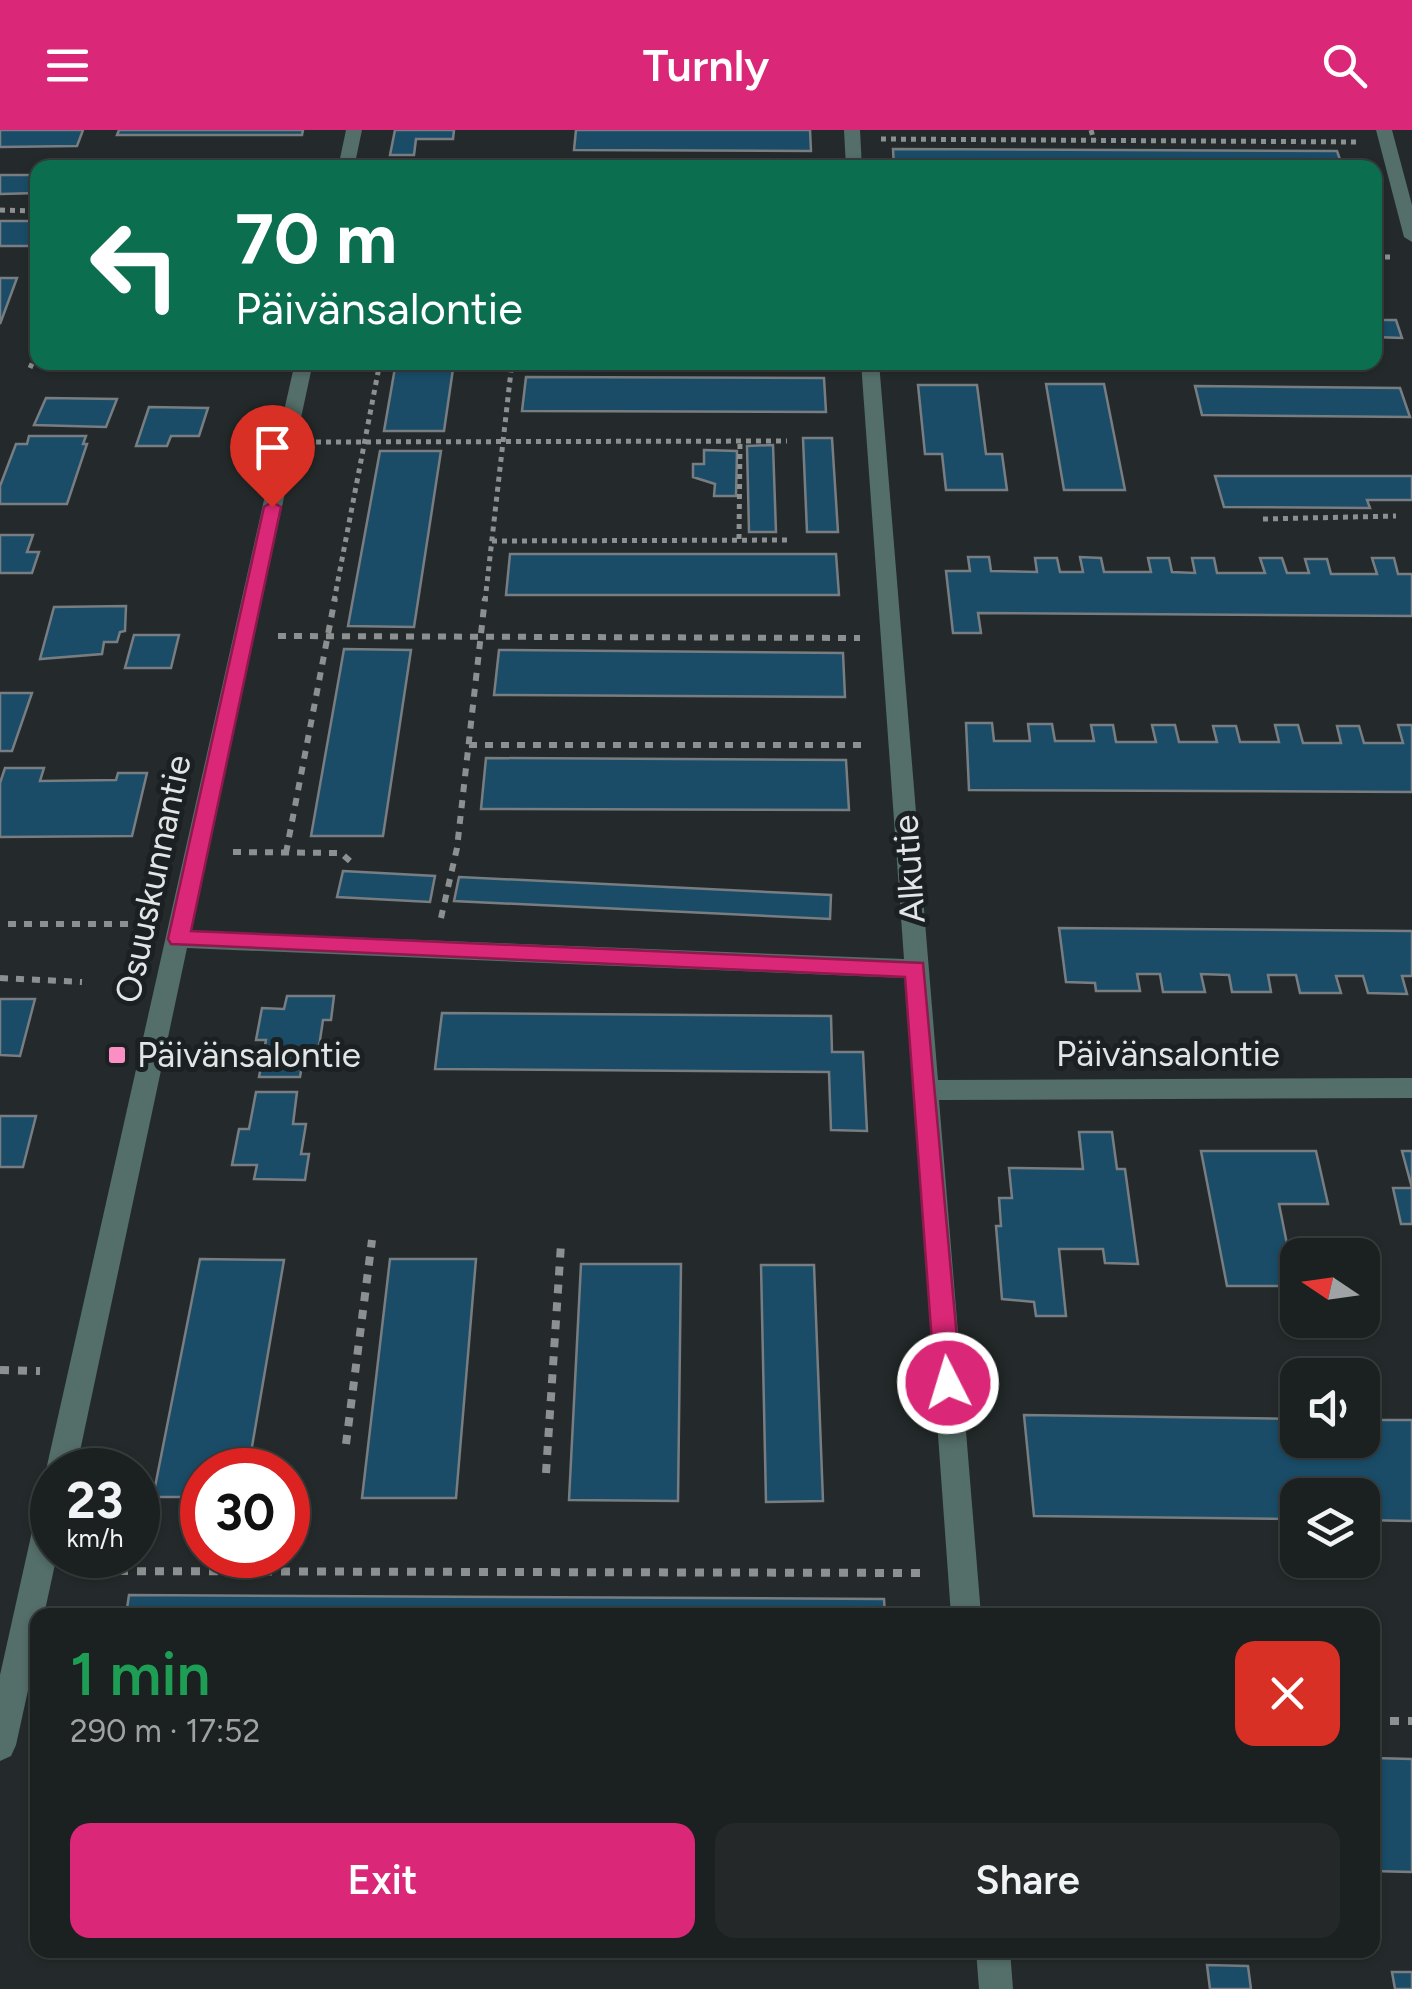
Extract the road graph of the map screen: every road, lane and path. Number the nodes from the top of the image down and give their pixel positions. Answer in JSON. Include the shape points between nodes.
{"nodes":[{"id":1,"x":354,"y":130,"type":"edge"},
{"id":2,"x":1091,"y":130,"type":"edge"},
{"id":3,"x":1384,"y":130,"type":"edge"},
{"id":4,"x":859,"y":135,"type":"edge"},
{"id":5,"x":1094,"y":140,"type":"junction"},
{"id":6,"x":1370,"y":142,"type":"dead end"},
{"id":7,"x":348,"y":160,"type":"edge"},
{"id":8,"x":855,"y":160,"type":"edge"},
{"id":9,"x":0,"y":210,"type":"edge"},
{"id":10,"x":30,"y":211,"type":"edge"},
{"id":11,"x":1412,"y":237,"type":"edge"},
{"id":12,"x":302,"y":370,"type":"edge"},
{"id":13,"x":378,"y":370,"type":"edge"},
{"id":14,"x":511,"y":370,"type":"edge"},
{"id":15,"x":870,"y":370,"type":"edge"},
{"id":16,"x":503,"y":440,"type":"junction"},
{"id":17,"x":740,"y":441,"type":"junction"},
{"id":18,"x":787,"y":441,"type":"dead end"},
{"id":19,"x":315,"y":442,"type":"dead end"},
{"id":20,"x":365,"y":442,"type":"junction"},
{"id":21,"x":1396,"y":516,"type":"dead end"},
{"id":22,"x":1263,"y":518,"type":"dead end"},
{"id":23,"x":739,"y":540,"type":"junction"},
{"id":24,"x":790,"y":540,"type":"dead end"},
{"id":25,"x":492,"y":541,"type":"junction"},
{"id":26,"x":328,"y":635,"type":"junction"},
{"id":27,"x":482,"y":635,"type":"junction"},
{"id":28,"x":276,"y":636,"type":"dead end"},
{"id":29,"x":892,"y":638,"type":"junction"},
{"id":30,"x":900,"y":744,"type":"junction"},
{"id":31,"x":468,"y":746,"type":"junction"},
{"id":32,"x":233,"y":852,"type":"dead end"},
{"id":33,"x":286,"y":852,"type":"junction"},
{"id":34,"x":351,"y":862,"type":"dead end"},
{"id":35,"x":8,"y":924,"type":"dead end"},
{"id":36,"x":149,"y":924,"type":"dead end"},
{"id":37,"x":178,"y":939,"type":"junction"},
{"id":38,"x":435,"y":949,"type":"junction"},
{"id":39,"x":915,"y":969,"type":"junction"},
{"id":40,"x":0,"y":978,"type":"edge"},
{"id":41,"x":82,"y":982,"type":"dead end"},
{"id":42,"x":1412,"y":1088,"type":"edge"},
{"id":43,"x":924,"y":1090,"type":"junction"},
{"id":44,"x":372,"y":1240,"type":"dead end"},
{"id":45,"x":562,"y":1244,"type":"dead end"},
{"id":46,"x":0,"y":1370,"type":"edge"},
{"id":47,"x":40,"y":1371,"type":"dead end"},
{"id":48,"x":346,"y":1444,"type":"dead end"},
{"id":49,"x":66,"y":1448,"type":"edge"},
{"id":50,"x":546,"y":1473,"type":"dead end"},
{"id":51,"x":160,"y":1571,"type":"edge"},
{"id":52,"x":963,"y":1574,"type":"junction"},
{"id":53,"x":37,"y":1578,"type":"edge"},
{"id":54,"x":30,"y":1608,"type":"edge"},
{"id":55,"x":30,"y":1608,"type":"edge"},
{"id":56,"x":965,"y":1608,"type":"edge"},
{"id":57,"x":1380,"y":1721,"type":"edge"},
{"id":58,"x":1412,"y":1722,"type":"edge"},
{"id":59,"x":0,"y":1744,"type":"edge"},
{"id":60,"x":994,"y":1958,"type":"edge"},
{"id":61,"x":996,"y":1989,"type":"edge"}],
"edges":[{"from":1,"to":7,"type":"street"},
{"from":2,"to":5,"type":"path"},
{"from":3,"to":11,"type":"street"},
{"from":4,"to":5,"type":"path"},
{"from":4,"to":8,"type":"street"},
{"from":5,"to":6,"type":"path"},
{"from":9,"to":10,"type":"path"},
{"from":12,"to":37,"type":"street","name":"Osuuskunnantie"},
{"from":13,"to":20,"type":"path"},
{"from":14,"to":16,"type":"path"},
{"from":15,"to":29,"type":"street","name":"Alkutie"},
{"from":16,"to":17,"type":"path"},
{"from":16,"to":20,"type":"path"},
{"from":16,"to":25,"type":"path"},
{"from":17,"to":18,"type":"path"},
{"from":17,"to":23,"type":"path"},
{"from":19,"to":20,"type":"path"},
{"from":20,"to":26,"type":"path"},
{"from":21,"to":22,"type":"path"},
{"from":23,"to":24,"type":"path"},
{"from":23,"to":25,"type":"path"},
{"from":25,"to":27,"type":"path"},
{"from":26,"to":27,"type":"path"},
{"from":26,"to":28,"type":"path"},
{"from":26,"to":33,"type":"path"},
{"from":27,"to":29,"type":"path"},
{"from":27,"to":31,"type":"path"},
{"from":29,"to":30,"type":"street","name":"Alkutie"},
{"from":30,"to":31,"type":"path"},
{"from":30,"to":39,"type":"street","name":"Alkutie"},
{"from":31,"to":38,"type":"path","via":[[458,848]]},
{"from":32,"to":33,"type":"path"},
{"from":33,"to":34,"type":"path","via":[[341,854]]},
{"from":35,"to":36,"type":"path"},
{"from":37,"to":38,"type":"street"},
{"from":37,"to":49,"type":"street","name":"Osuuskunnantie"},
{"from":38,"to":39,"type":"street"},
{"from":39,"to":43,"type":"street","name":"Alkutie"},
{"from":40,"to":41,"type":"path"},
{"from":42,"to":43,"type":"street","name":"Päivänsalontie"},
{"from":43,"to":52,"type":"street","name":"Alkutie"},
{"from":44,"to":48,"type":"path"},
{"from":45,"to":50,"type":"path"},
{"from":46,"to":47,"type":"path"},
{"from":51,"to":52,"type":"path"},
{"from":52,"to":56,"type":"street","name":"Alkutie"},
{"from":53,"to":55,"type":"street"},
{"from":54,"to":59,"type":"street"},
{"from":57,"to":58,"type":"path"},
{"from":60,"to":61,"type":"street"}]}
